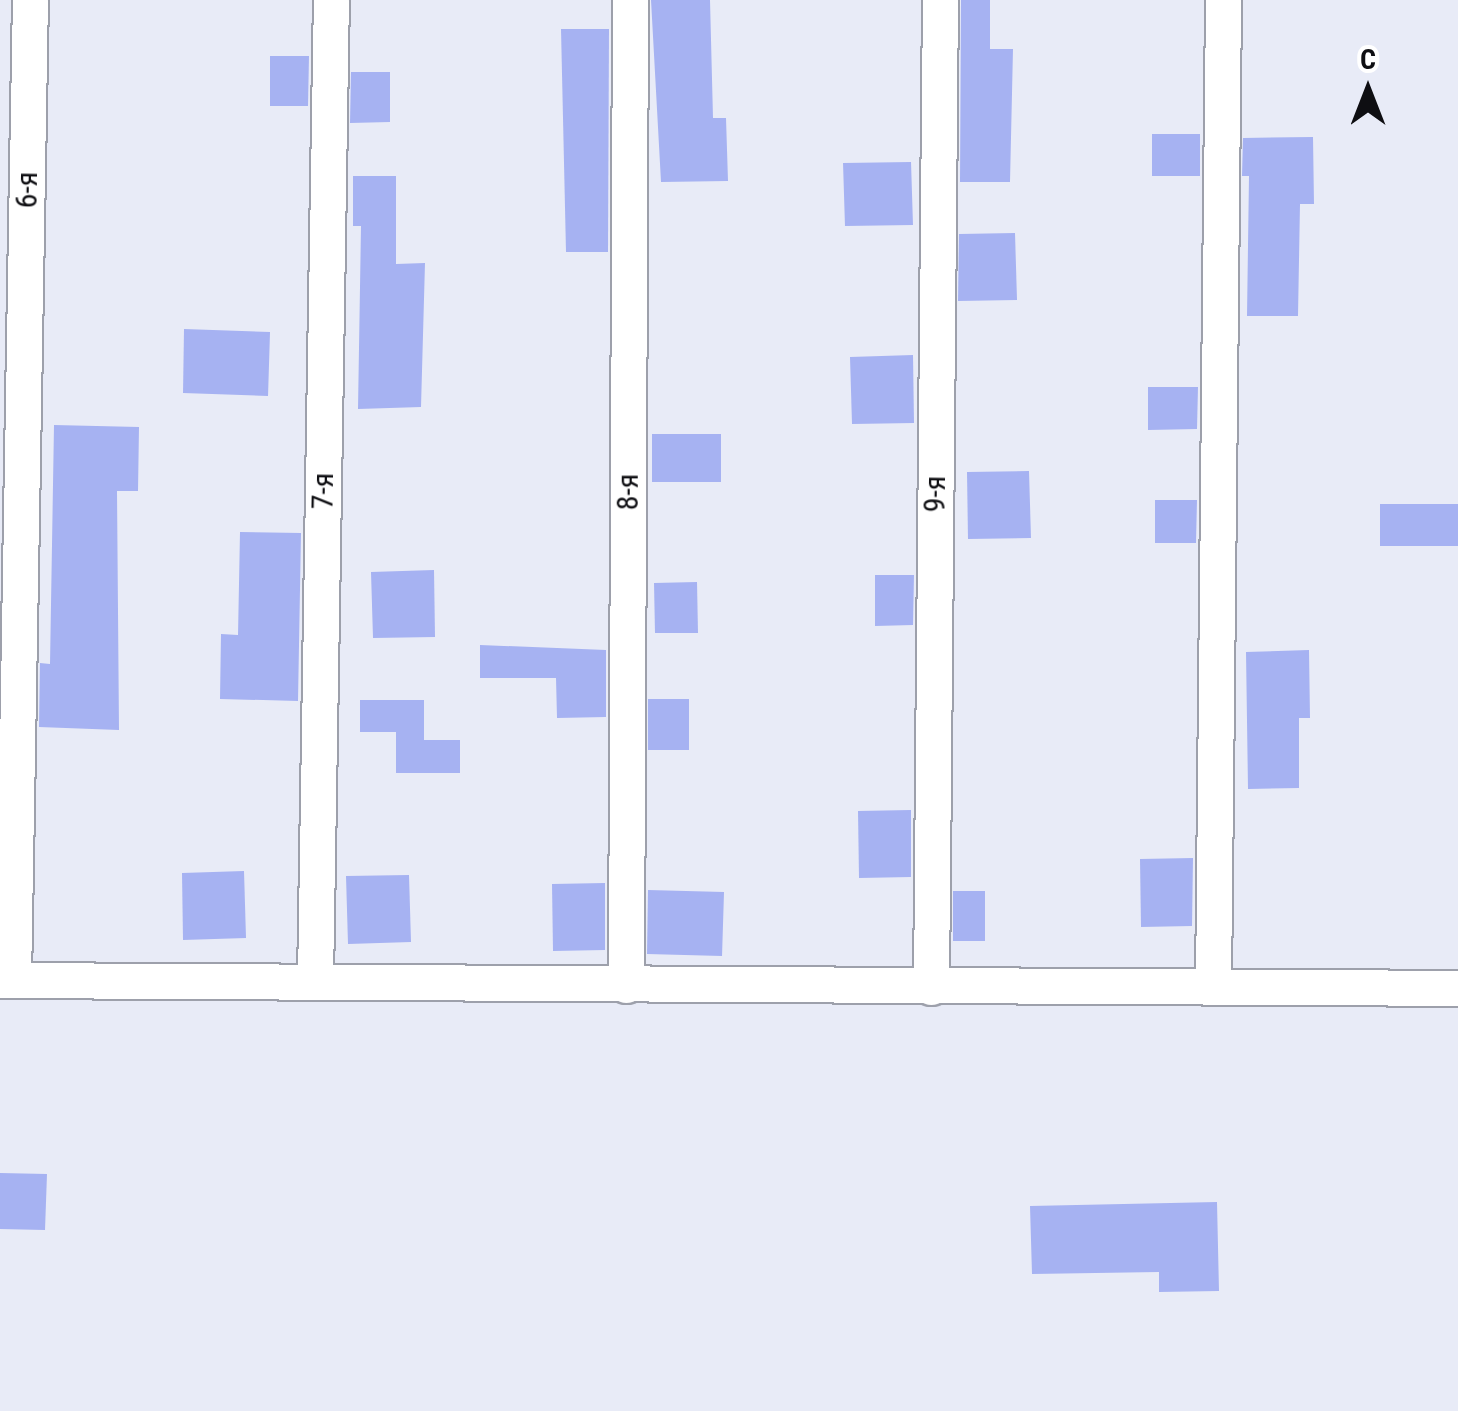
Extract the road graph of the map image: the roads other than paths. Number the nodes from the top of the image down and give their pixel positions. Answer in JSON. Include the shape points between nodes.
{"nodes":[{"id":1,"x":30,"y":0,"type":"edge"},
{"id":2,"x":331,"y":0,"type":"edge"},
{"id":3,"x":630,"y":0,"type":"edge"},
{"id":4,"x":940,"y":0,"type":"edge"},
{"id":5,"x":1222,"y":0,"type":"edge"},
{"id":6,"x":6,"y":980,"type":"edge"},
{"id":7,"x":315,"y":982,"type":"junction"},
{"id":8,"x":626,"y":985,"type":"junction"},
{"id":9,"x":1213,"y":986,"type":"junction"},
{"id":10,"x":931,"y":987,"type":"junction"},
{"id":11,"x":1458,"y":988,"type":"edge"}],
"edges":[{"from":1,"to":6,"type":"street","name":"6-я"},
{"from":2,"to":7,"type":"street","name":"7-я"},
{"from":3,"to":8,"type":"street","name":"8-я"},
{"from":4,"to":10,"type":"street","name":"9-я"},
{"from":5,"to":9,"type":"street"},
{"from":6,"to":7,"type":"street"},
{"from":7,"to":8,"type":"street"},
{"from":8,"to":10,"type":"street"},
{"from":9,"to":10,"type":"street"},
{"from":9,"to":11,"type":"street"}]}
